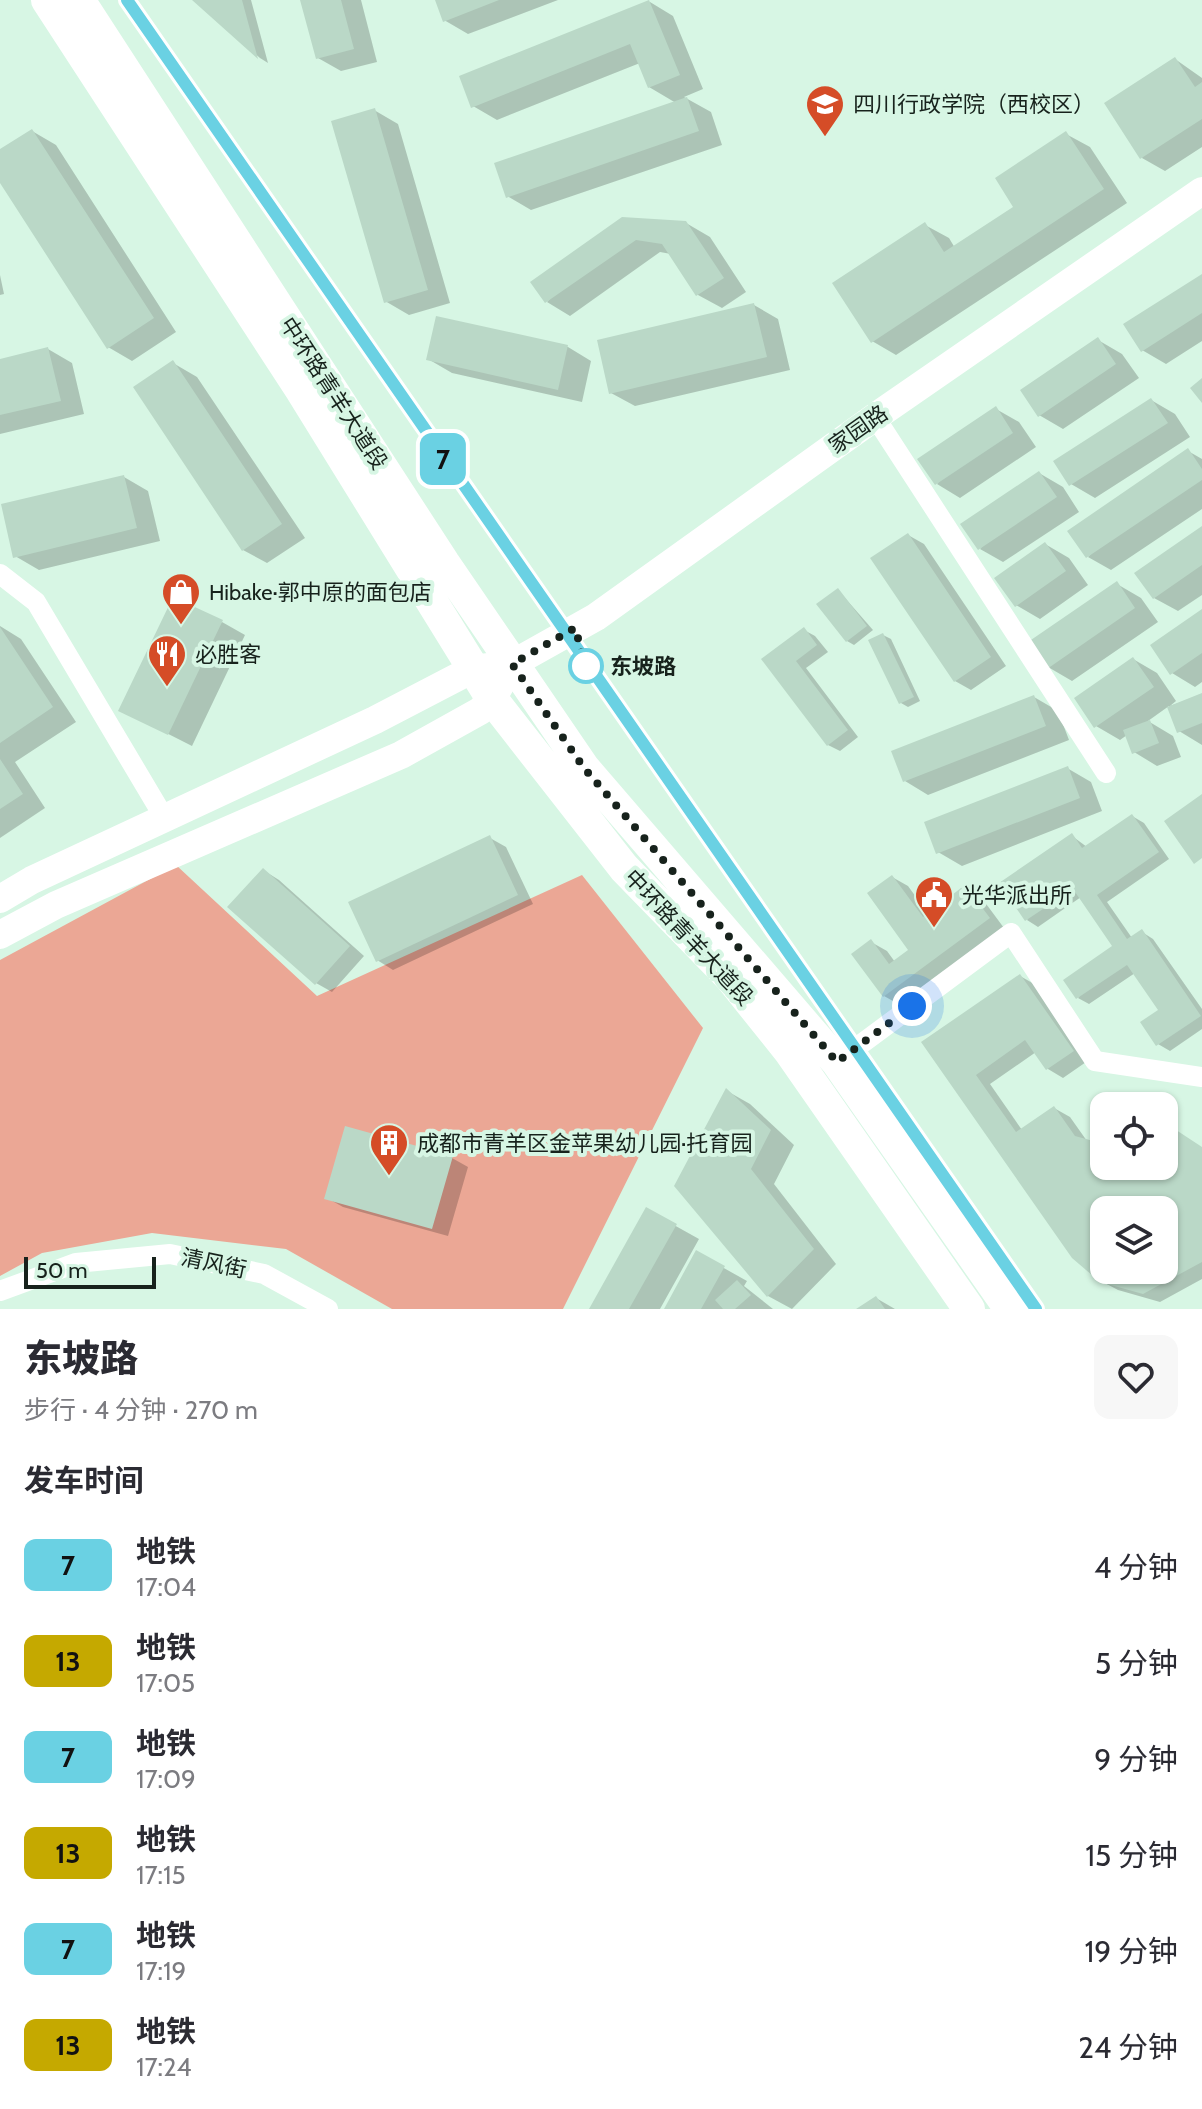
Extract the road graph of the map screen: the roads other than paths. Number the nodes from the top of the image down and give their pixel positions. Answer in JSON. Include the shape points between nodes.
{"nodes":[{"id":1,"x":47,"y":0,"type":"edge"},
{"id":2,"x":79,"y":0,"type":"edge"},
{"id":3,"x":1202,"y":191,"type":"edge"},
{"id":4,"x":875,"y":417,"type":"junction"},
{"id":5,"x":0,"y":574,"type":"edge"},
{"id":6,"x":512,"y":664,"type":"junction"},
{"id":7,"x":473,"y":669,"type":"junction"},
{"id":8,"x":492,"y":699,"type":"junction"},
{"id":9,"x":1106,"y":773,"type":"dead end"},
{"id":10,"x":165,"y":819,"type":"junction"},
{"id":11,"x":0,"y":899,"type":"edge"},
{"id":12,"x":0,"y":935,"type":"edge"},
{"id":13,"x":837,"y":1062,"type":"junction"},
{"id":14,"x":1202,"y":1077,"type":"edge"},
{"id":15,"x":0,"y":1291,"type":"edge"},
{"id":16,"x":328,"y":1309,"type":"edge"},
{"id":17,"x":969,"y":1309,"type":"edge"},
{"id":18,"x":1010,"y":1309,"type":"edge"}],
"edges":[{"from":1,"to":7,"type":"main road","name":"中环路青羊大道段","via":[[301,390]]},
{"from":2,"to":6,"type":"main road","name":"中环路青羊大道段"},
{"from":3,"to":4,"type":"main road","name":"家园路"},
{"from":4,"to":6,"type":"main road","name":"家园路","via":[[596,617]]},
{"from":4,"to":9,"type":"street"},
{"from":5,"to":10,"type":"street","via":[[36,602]]},
{"from":6,"to":7,"type":"main road"},
{"from":6,"to":8,"type":"main road"},
{"from":6,"to":13,"type":"main road","name":"中环路青羊大道段","via":[[584,768]]},
{"from":7,"to":8,"type":"main road","name":"中环路青羊大道段"},
{"from":7,"to":10,"type":"main road"},
{"from":8,"to":12,"type":"main road","via":[[401,755],[56,905]]},
{"from":8,"to":17,"type":"main road","name":"中环路青羊大道段","via":[[624,868],[730,977],[790,1052]]},
{"from":10,"to":11,"type":"main road"},
{"from":13,"to":14,"type":"street","via":[[1011,933],[1095,1061]]},
{"from":13,"to":18,"type":"main road","name":"中环路青羊大道段"},
{"from":15,"to":16,"type":"street","name":"清风街","via":[[76,1263],[170,1254],[264,1274]]}]}
